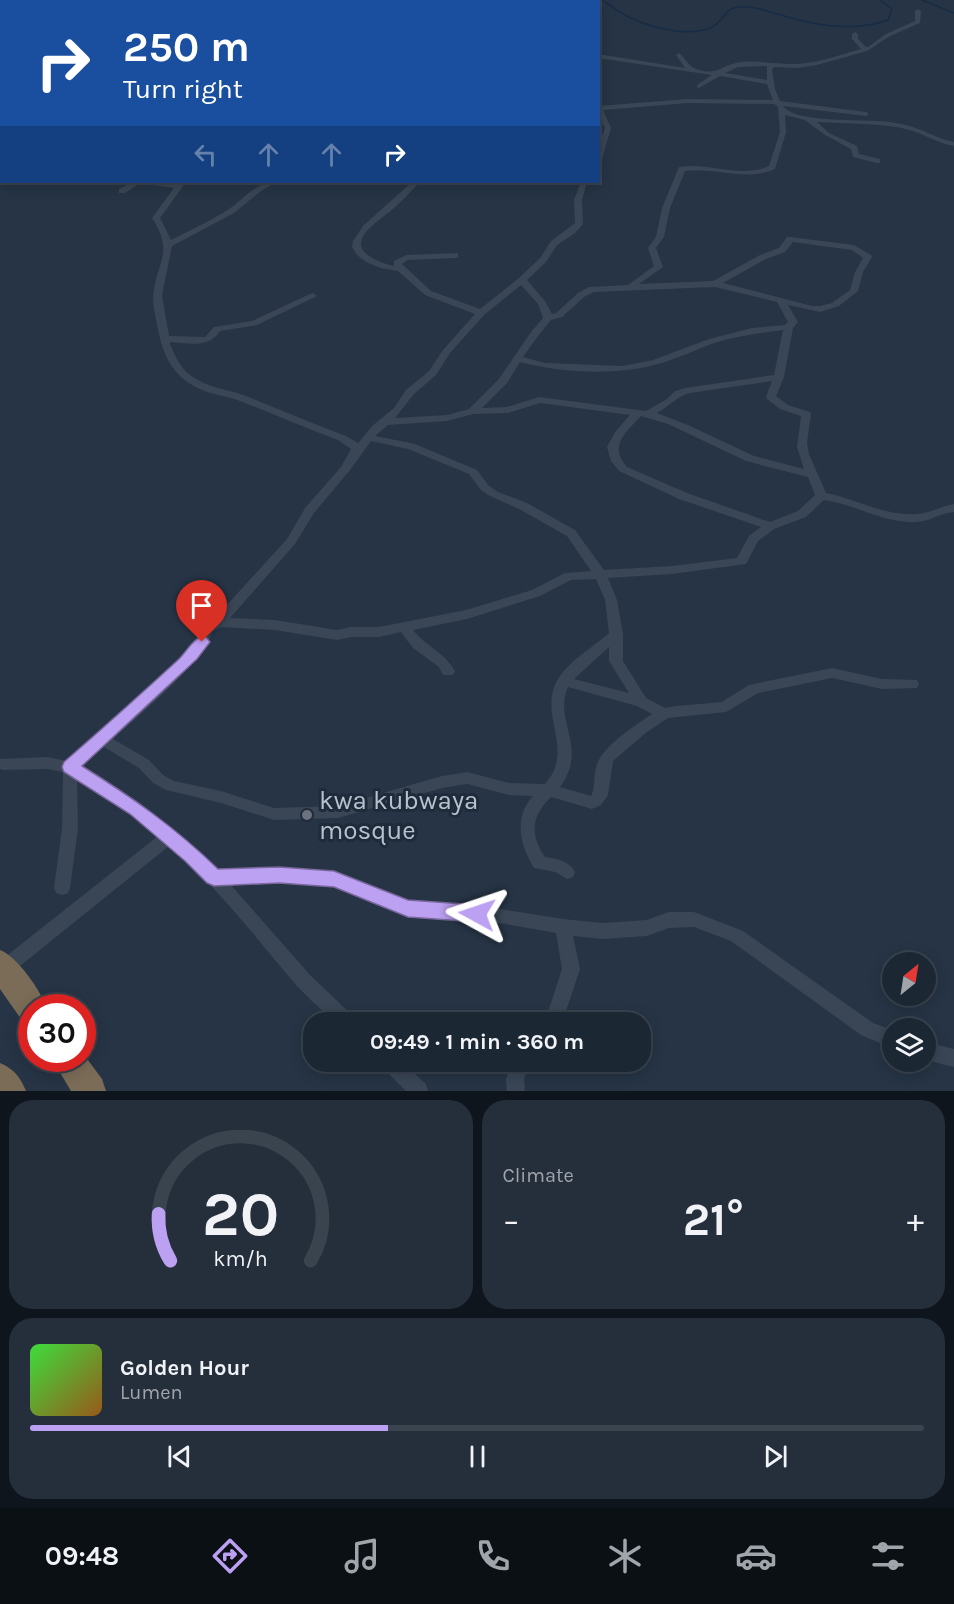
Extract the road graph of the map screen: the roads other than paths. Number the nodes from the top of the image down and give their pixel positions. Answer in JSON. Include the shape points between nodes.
{"nodes":[{"id":1,"x":918,"y":11,"type":"dead end"},
{"id":2,"x":855,"y":34,"type":"dead end"},
{"id":3,"x":865,"y":50,"type":"junction"},
{"id":4,"x":679,"y":55,"type":"dead end"},
{"id":5,"x":600,"y":56,"type":"edge"},
{"id":6,"x":774,"y":64,"type":"junction"},
{"id":7,"x":698,"y":73,"type":"junction"},
{"id":8,"x":722,"y":73,"type":"junction"},
{"id":9,"x":770,"y":82,"type":"junction"},
{"id":10,"x":699,"y":86,"type":"dead end"},
{"id":11,"x":778,"y":105,"type":"junction"},
{"id":12,"x":600,"y":108,"type":"edge"},
{"id":13,"x":600,"y":110,"type":"edge"},
{"id":14,"x":866,"y":114,"type":"dead end"},
{"id":15,"x":810,"y":120,"type":"junction"},
{"id":16,"x":954,"y":144,"type":"edge"},
{"id":17,"x":600,"y":153,"type":"edge"},
{"id":18,"x":878,"y":161,"type":"dead end"},
{"id":19,"x":136,"y":183,"type":"edge"},
{"id":20,"x":164,"y":183,"type":"edge"},
{"id":21,"x":271,"y":183,"type":"edge"},
{"id":22,"x":415,"y":183,"type":"edge"},
{"id":23,"x":584,"y":183,"type":"edge"},
{"id":24,"x":181,"y":184,"type":"edge"},
{"id":25,"x":122,"y":191,"type":"dead end"},
{"id":26,"x":168,"y":245,"type":"junction"},
{"id":27,"x":455,"y":255,"type":"dead end"},
{"id":28,"x":400,"y":269,"type":"junction"},
{"id":29,"x":522,"y":280,"type":"junction"},
{"id":30,"x":715,"y":284,"type":"junction"},
{"id":31,"x":625,"y":286,"type":"junction"},
{"id":32,"x":313,"y":296,"type":"dead end"},
{"id":33,"x":782,"y":300,"type":"junction"},
{"id":34,"x":812,"y":310,"type":"junction"},
{"id":35,"x":481,"y":313,"type":"junction"},
{"id":36,"x":548,"y":318,"type":"junction"},
{"id":37,"x":790,"y":325,"type":"junction"},
{"id":38,"x":164,"y":339,"type":"junction"},
{"id":39,"x":518,"y":359,"type":"junction"},
{"id":40,"x":779,"y":377,"type":"junction"},
{"id":41,"x":473,"y":411,"type":"junction"},
{"id":42,"x":642,"y":414,"type":"junction"},
{"id":43,"x":386,"y":422,"type":"junction"},
{"id":44,"x":370,"y":438,"type":"junction"},
{"id":45,"x":351,"y":459,"type":"junction"},
{"id":46,"x":810,"y":474,"type":"junction"},
{"id":47,"x":821,"y":496,"type":"junction"},
{"id":48,"x":954,"y":508,"type":"edge"},
{"id":49,"x":770,"y":526,"type":"junction"},
{"id":50,"x":627,"y":572,"type":"junction"},
{"id":51,"x":601,"y":575,"type":"junction"},
{"id":52,"x":607,"y":592,"type":"junction"},
{"id":53,"x":219,"y":622,"type":"junction"},
{"id":54,"x":405,"y":628,"type":"junction"},
{"id":55,"x":616,"y":634,"type":"junction"},
{"id":56,"x":448,"y":671,"type":"dead end"},
{"id":57,"x":564,"y":681,"type":"junction"},
{"id":58,"x":912,"y":684,"type":"dead end"},
{"id":59,"x":641,"y":702,"type":"junction"},
{"id":60,"x":664,"y":714,"type":"junction"},
{"id":61,"x":103,"y":740,"type":"junction"},
{"id":62,"x":3,"y":764,"type":"dead end"},
{"id":63,"x":70,"y":767,"type":"junction"},
{"id":64,"x":550,"y":790,"type":"junction"},
{"id":65,"x":170,"y":836,"type":"junction"},
{"id":66,"x":567,"y":872,"type":"dead end"},
{"id":67,"x":214,"y":878,"type":"junction"},
{"id":68,"x":62,"y":888,"type":"dead end"},
{"id":69,"x":563,"y":927,"type":"junction"},
{"id":70,"x":2,"y":966,"type":"edge"},
{"id":71,"x":22,"y":994,"type":"edge"},
{"id":72,"x":336,"y":1012,"type":"edge"},
{"id":73,"x":557,"y":1012,"type":"edge"},
{"id":74,"x":882,"y":1035,"type":"edge"},
{"id":75,"x":936,"y":1054,"type":"edge"},
{"id":76,"x":954,"y":1058,"type":"edge"},
{"id":77,"x":77,"y":1072,"type":"edge"},
{"id":78,"x":399,"y":1072,"type":"edge"},
{"id":79,"x":517,"y":1072,"type":"edge"},
{"id":80,"x":0,"y":1079,"type":"edge"},
{"id":81,"x":10,"y":1091,"type":"edge"},
{"id":82,"x":90,"y":1091,"type":"edge"},
{"id":83,"x":419,"y":1091,"type":"edge"},
{"id":84,"x":516,"y":1091,"type":"edge"}],
"edges":[{"from":1,"to":3,"type":"street","via":[[918,22]]},
{"from":2,"to":3,"type":"street"},
{"from":3,"to":6,"type":"street","via":[[806,65]]},
{"from":4,"to":7,"type":"street"},
{"from":5,"to":7,"type":"street"},
{"from":6,"to":8,"type":"street","via":[[737,65]]},
{"from":6,"to":9,"type":"street","via":[[769,68]]},
{"from":7,"to":8,"type":"street"},
{"from":8,"to":9,"type":"street"},
{"from":8,"to":10,"type":"street"},
{"from":9,"to":11,"type":"street"},
{"from":11,"to":12,"type":"street","via":[[688,101]]},
{"from":11,"to":14,"type":"street"},
{"from":11,"to":15,"type":"street","via":[[788,114]]},
{"from":11,"to":31,"type":"street","via":[[783,132],[770,169],[680,171],[660,237],[652,248],[659,267]]},
{"from":13,"to":17,"type":"street","via":[[608,129]]},
{"from":15,"to":16,"type":"street","via":[[903,126]]},
{"from":15,"to":18,"type":"street","via":[[854,148],[856,155]]},
{"from":19,"to":25,"type":"street"},
{"from":20,"to":24,"type":"street"},
{"from":21,"to":26,"type":"street","via":[[231,211]]},
{"from":22,"to":28,"type":"street","via":[[363,229],[357,242],[360,255]]},
{"from":23,"to":29,"type":"street","via":[[578,200],[579,224],[554,243]]},
{"from":24,"to":26,"type":"street","via":[[156,218],[166,231]]},
{"from":26,"to":38,"type":"street","via":[[158,296]]},
{"from":27,"to":28,"type":"street","via":[[400,260]]},
{"from":28,"to":35,"type":"street","via":[[428,292]]},
{"from":29,"to":35,"type":"street"},
{"from":29,"to":36,"type":"street"},
{"from":30,"to":31,"type":"street"},
{"from":30,"to":33,"type":"street"},
{"from":30,"to":34,"type":"street","via":[[782,250],[790,238],[854,248],[865,254],[868,260],[859,272],[854,291],[830,308]]},
{"from":31,"to":36,"type":"street","via":[[592,289],[559,315]]},
{"from":32,"to":38,"type":"street","via":[[254,323],[217,329],[211,338],[201,341]]},
{"from":33,"to":34,"type":"street"},
{"from":33,"to":37,"type":"street"},
{"from":34,"to":37,"type":"street"},
{"from":35,"to":43,"type":"street","via":[[433,373],[410,392]]},
{"from":36,"to":39,"type":"street"},
{"from":37,"to":39,"type":"street","via":[[712,340],[656,362],[623,369],[545,366]]},
{"from":37,"to":40,"type":"street"},
{"from":38,"to":45,"type":"street","via":[[173,365],[182,375],[218,393],[234,395],[342,438],[356,449]]},
{"from":39,"to":41,"type":"street","via":[[503,381]]},
{"from":40,"to":42,"type":"street","via":[[696,388]]},
{"from":40,"to":46,"type":"street","via":[[771,397],[784,407],[806,414],[808,424],[801,446]]},
{"from":41,"to":42,"type":"street","via":[[508,410],[539,400]]},
{"from":41,"to":43,"type":"street","via":[[447,418]]},
{"from":42,"to":46,"type":"street","via":[[682,426],[744,456]]},
{"from":42,"to":49,"type":"street","via":[[615,438],[611,452],[615,463],[683,496]]},
{"from":43,"to":44,"type":"street"},
{"from":44,"to":45,"type":"street"},
{"from":44,"to":51,"type":"street","via":[[411,446],[473,472],[484,488],[571,533]]},
{"from":45,"to":53,"type":"street","via":[[309,511],[291,541]]},
{"from":46,"to":47,"type":"street"},
{"from":47,"to":48,"type":"street","via":[[913,518]]},
{"from":47,"to":49,"type":"street","via":[[802,513]]},
{"from":49,"to":50,"type":"street","via":[[753,539],[742,561]]},
{"from":50,"to":51,"type":"street"},
{"from":50,"to":52,"type":"street"},
{"from":51,"to":52,"type":"street"},
{"from":51,"to":54,"type":"street","via":[[569,576],[536,593]]},
{"from":52,"to":55,"type":"street"},
{"from":53,"to":54,"type":"street","via":[[275,625],[337,635]]},
{"from":53,"to":61,"type":"street","via":[[206,629],[192,656]]},
{"from":54,"to":56,"type":"street"},
{"from":55,"to":57,"type":"street"},
{"from":55,"to":59,"type":"street","via":[[616,661]]},
{"from":57,"to":59,"type":"street"},
{"from":57,"to":64,"type":"street","via":[[556,702],[566,738],[564,765]]},
{"from":58,"to":60,"type":"street","via":[[882,684],[832,673],[754,689],[726,707]]},
{"from":59,"to":60,"type":"street"},
{"from":60,"to":64,"type":"street","via":[[608,757],[596,801]]},
{"from":61,"to":63,"type":"street"},
{"from":61,"to":64,"type":"street","via":[[144,764],[171,786],[274,814],[338,812],[467,778],[509,789]]},
{"from":62,"to":63,"type":"street"},
{"from":63,"to":65,"type":"street"},
{"from":63,"to":68,"type":"street","via":[[70,828]]},
{"from":64,"to":66,"type":"street","via":[[531,809],[530,843],[540,863]]},
{"from":65,"to":67,"type":"street"},
{"from":65,"to":70,"type":"street"},
{"from":67,"to":69,"type":"street","via":[[279,875],[334,879],[408,908],[501,916]]},
{"from":67,"to":72,"type":"street","via":[[304,981]]},
{"from":69,"to":73,"type":"street","via":[[571,969]]},
{"from":69,"to":74,"type":"street","via":[[625,930],[694,919],[737,936],[867,1029]]},
{"from":70,"to":71,"type":"highway"},
{"from":75,"to":76,"type":"street"},
{"from":77,"to":82,"type":"highway"},
{"from":78,"to":83,"type":"street"},
{"from":79,"to":84,"type":"street"},
{"from":80,"to":81,"type":"highway"}]}
